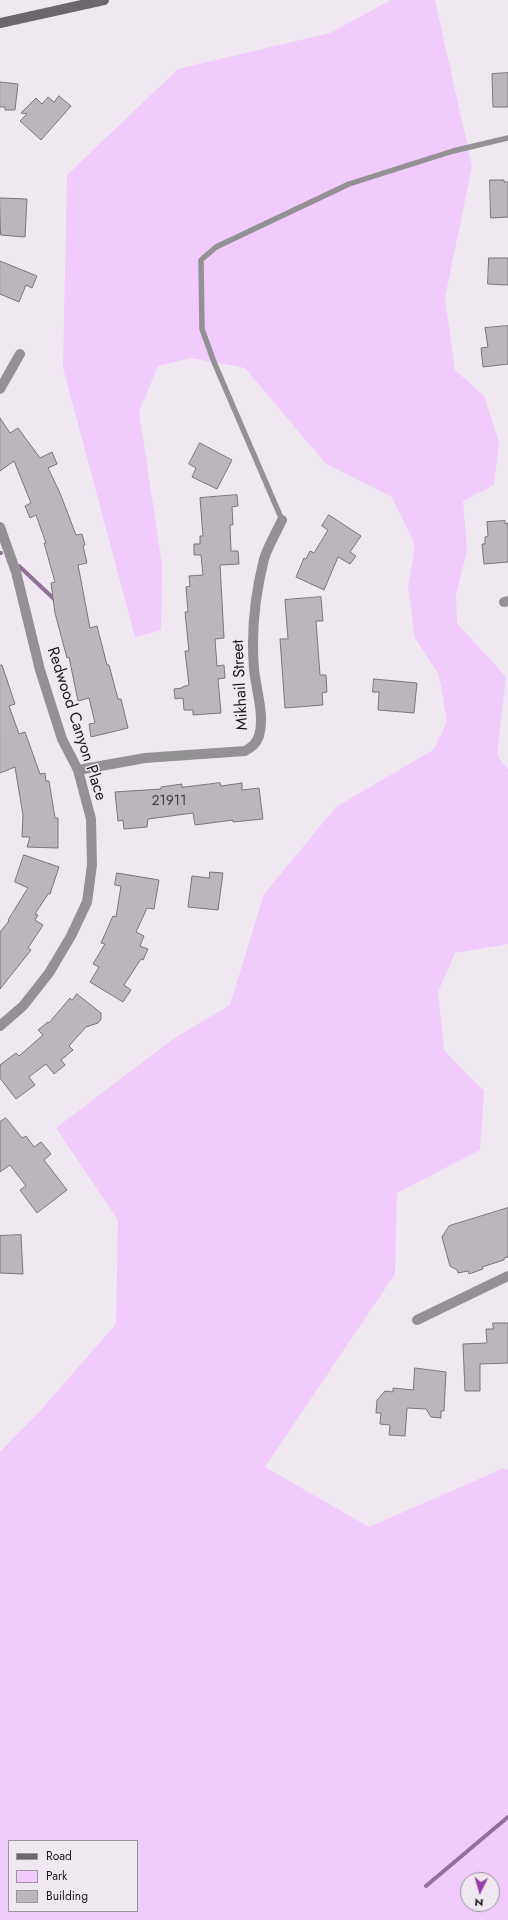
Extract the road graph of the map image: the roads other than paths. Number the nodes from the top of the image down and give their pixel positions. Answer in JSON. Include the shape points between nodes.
{"nodes":[{"id":1,"x":104,"y":0,"type":"edge"},
{"id":2,"x":0,"y":23,"type":"edge"},
{"id":3,"x":508,"y":138,"type":"edge"},
{"id":4,"x":20,"y":354,"type":"dead end"},
{"id":5,"x":0,"y":389,"type":"edge"},
{"id":6,"x":282,"y":520,"type":"joint"},
{"id":7,"x":0,"y":527,"type":"edge"},
{"id":8,"x":78,"y":770,"type":"junction"},
{"id":9,"x":0,"y":1026,"type":"edge"},
{"id":10,"x":508,"y":1276,"type":"edge"},
{"id":11,"x":417,"y":1320,"type":"dead end"}],
"edges":[{"from":1,"to":2,"type":"main road"},
{"from":3,"to":6,"type":"lane","via":[[453,151],[349,184],[216,247],[201,260],[202,329]]},
{"from":4,"to":5,"type":"street"},
{"from":6,"to":8,"type":"street","name":"Mikhail Street","via":[[265,558],[255,611],[254,669],[261,721],[259,736],[253,746],[245,751],[145,758]]},
{"from":7,"to":8,"type":"street","name":"Redwood Canyon Place","via":[[16,572],[40,670],[62,739]]},
{"from":8,"to":9,"type":"street","name":"Redwood Canyon Place","via":[[91,819],[92,865],[87,902],[72,936],[49,973],[22,1006]]},
{"from":10,"to":11,"type":"street"}]}
